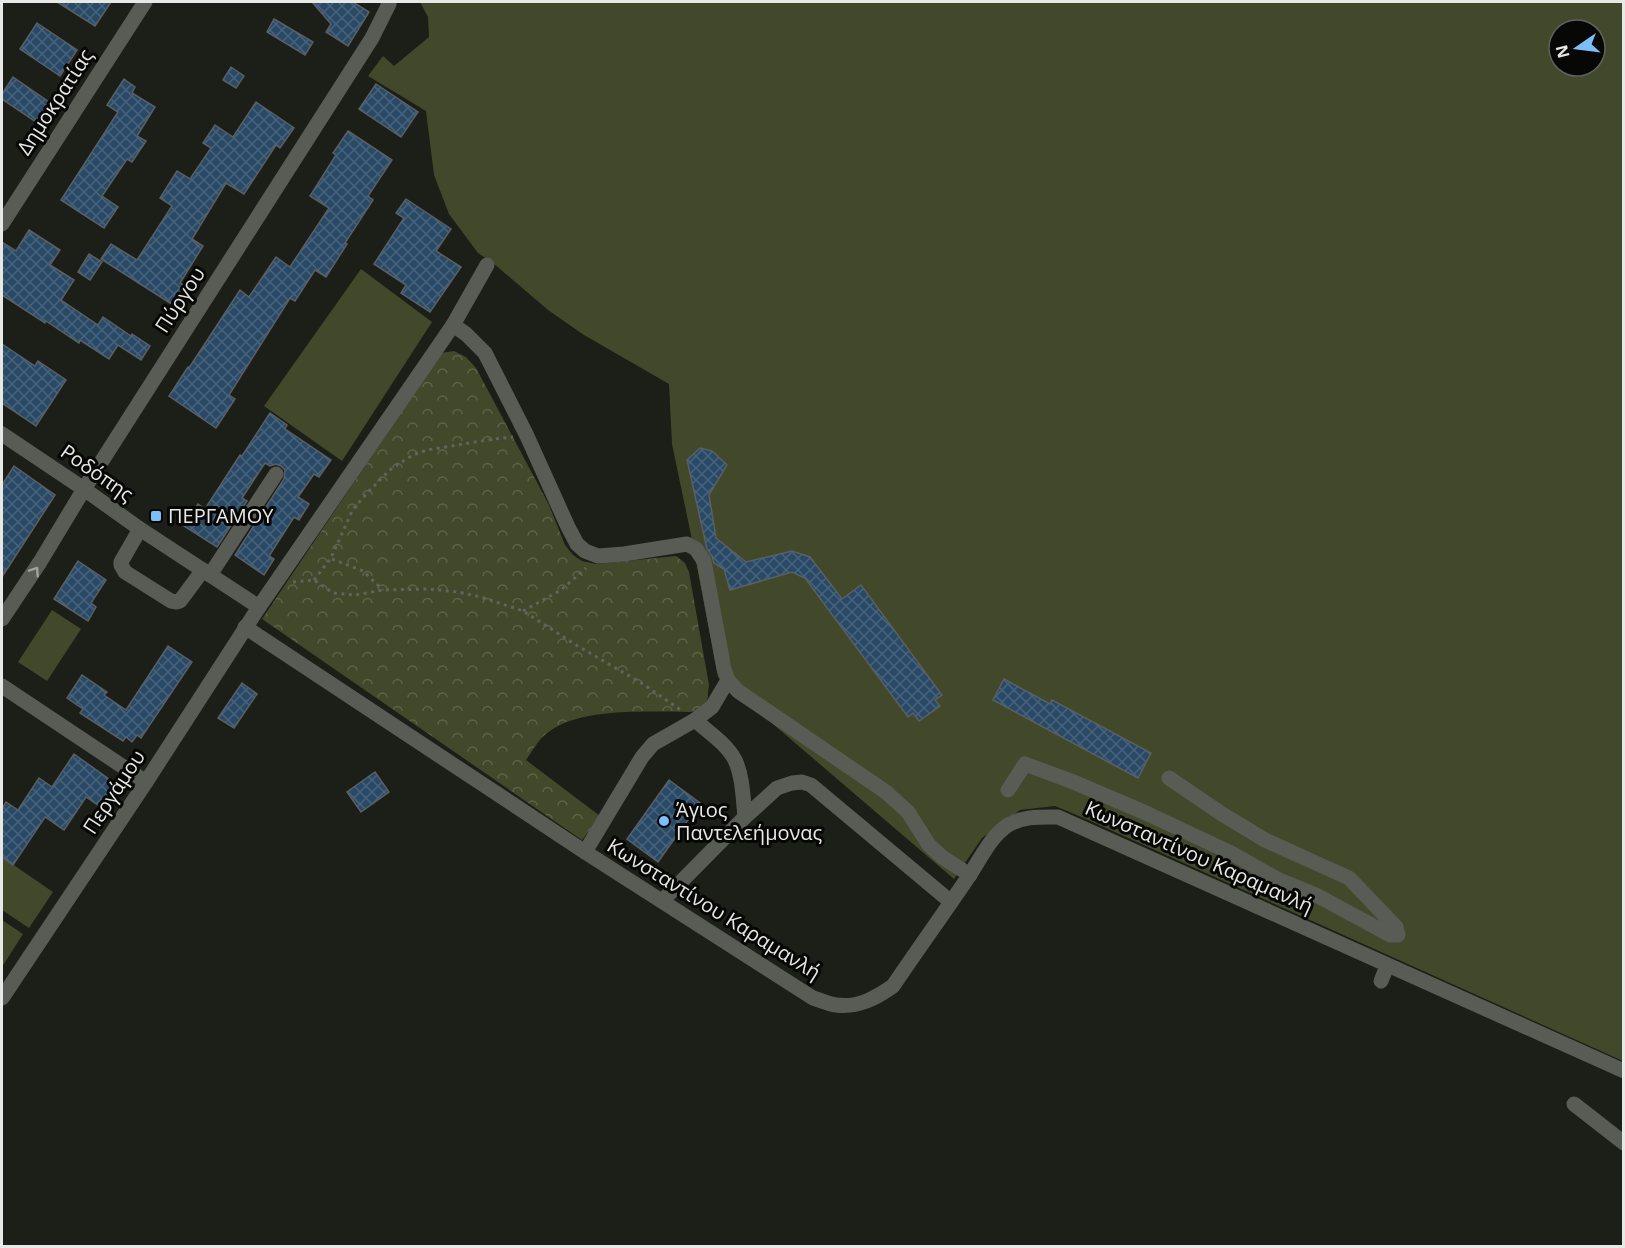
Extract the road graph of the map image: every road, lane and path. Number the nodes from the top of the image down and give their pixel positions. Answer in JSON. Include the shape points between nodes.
{"nodes":[{"id":1,"x":145,"y":2,"type":"edge"},
{"id":2,"x":388,"y":2,"type":"edge"},
{"id":3,"x":2,"y":224,"type":"edge"},
{"id":4,"x":487,"y":265,"type":"dead end"},
{"id":5,"x":453,"y":325,"type":"junction"},
{"id":6,"x":2,"y":434,"type":"edge"},
{"id":7,"x":527,"y":436,"type":"junction"},
{"id":8,"x":276,"y":474,"type":"dead end"},
{"id":9,"x":84,"y":489,"type":"junction"},
{"id":10,"x":140,"y":529,"type":"junction"},
{"id":11,"x":598,"y":556,"type":"junction"},
{"id":12,"x":331,"y":558,"type":"junction"},
{"id":13,"x":207,"y":572,"type":"junction"},
{"id":14,"x":314,"y":580,"type":"junction"},
{"id":15,"x":274,"y":585,"type":"junction"},
{"id":16,"x":383,"y":590,"type":"junction"},
{"id":17,"x":259,"y":606,"type":"junction"},
{"id":18,"x":523,"y":611,"type":"junction"},
{"id":19,"x":2,"y":619,"type":"edge"},
{"id":20,"x":245,"y":627,"type":"junction"},
{"id":21,"x":728,"y":680,"type":"junction"},
{"id":22,"x":2,"y":686,"type":"edge"},
{"id":23,"x":695,"y":720,"type":"junction"},
{"id":24,"x":1168,"y":778,"type":"dead end"},
{"id":25,"x":146,"y":782,"type":"junction"},
{"id":26,"x":1008,"y":790,"type":"dead end"},
{"id":27,"x":745,"y":817,"type":"junction"},
{"id":28,"x":585,"y":852,"type":"junction"},
{"id":29,"x":970,"y":875,"type":"junction"},
{"id":30,"x":662,"y":901,"type":"junction"},
{"id":31,"x":951,"y":902,"type":"junction"},
{"id":32,"x":1388,"y":966,"type":"junction"},
{"id":33,"x":1381,"y":981,"type":"dead end"},
{"id":34,"x":2,"y":998,"type":"edge"},
{"id":35,"x":1623,"y":1071,"type":"edge"},
{"id":36,"x":1574,"y":1104,"type":"dead end"},
{"id":37,"x":1623,"y":1143,"type":"edge"}],
"edges":[{"from":1,"to":3,"type":"street","name":"Δημοκρατίας"},
{"from":2,"to":9,"type":"street","name":"Πύργου","via":[[372,38]]},
{"from":4,"to":5,"type":"street","name":"Περγάμου"},
{"from":5,"to":7,"type":"street","via":[[485,353]]},
{"from":5,"to":15,"type":"street","name":"Περγάμου"},
{"from":6,"to":9,"type":"street","name":"Ροδόπης"},
{"from":7,"to":11,"type":"street","via":[[577,544]]},
{"from":7,"to":12,"type":"path","via":[[427,450],[392,468],[353,509]]},
{"from":8,"to":13,"type":"street"},
{"from":9,"to":10,"type":"street","name":"Ροδόπης"},
{"from":19,"to":9,"type":"street","name":"Πύργου","one_way":true},
{"from":10,"to":13,"type":"street","name":"Ροδόπης"},
{"from":10,"to":13,"type":"street","via":[[121,565],[125,572],[173,603],[180,601]]},
{"from":11,"to":18,"type":"path","via":[[561,590]]},
{"from":11,"to":21,"type":"street","via":[[687,544],[696,549],[704,561]]},
{"from":12,"to":14,"type":"path"},
{"from":12,"to":16,"type":"path","via":[[363,571]]},
{"from":13,"to":17,"type":"street","name":"Ροδόπης"},
{"from":14,"to":15,"type":"path"},
{"from":14,"to":16,"type":"path","via":[[333,592],[355,595]]},
{"from":15,"to":17,"type":"street","name":"Περγάμου"},
{"from":16,"to":18,"type":"path","via":[[458,592]]},
{"from":17,"to":20,"type":"street","name":"Περγάμου"},
{"from":18,"to":23,"type":"path"},
{"from":20,"to":25,"type":"street","name":"Περγάμου"},
{"from":20,"to":28,"type":"street","name":"Κωνσταντίνου Καραμανλή"},
{"from":21,"to":23,"type":"street","via":[[712,707]]},
{"from":21,"to":29,"type":"street","via":[[738,691],[886,792],[908,812],[928,845]]},
{"from":22,"to":25,"type":"street"},
{"from":23,"to":27,"type":"street","via":[[735,760]]},
{"from":23,"to":28,"type":"street","via":[[653,744],[642,756]]},
{"from":24,"to":26,"type":"street","via":[[1265,840],[1348,878],[1396,927],[1398,935],[1390,935],[1231,853],[1071,781],[1025,764]]},
{"from":25,"to":34,"type":"street","name":"Περγάμου"},
{"from":27,"to":30,"type":"street"},
{"from":27,"to":31,"type":"street","via":[[777,788],[802,782],[810,785]]},
{"from":28,"to":30,"type":"street","name":"Κωνσταντίνου Καραμανλή"},
{"from":29,"to":31,"type":"street","name":"Κωνσταντίνου Καραμανλή"},
{"from":29,"to":32,"type":"street","name":"Κωνσταντίνου Καραμανλή","via":[[995,836],[1008,826],[1021,819],[1058,817]]},
{"from":30,"to":31,"type":"street","name":"Κωνσταντίνου Καραμανλή","via":[[813,998],[835,1005],[875,999],[893,986]]},
{"from":32,"to":33,"type":"street"},
{"from":32,"to":35,"type":"street","name":"Κωνσταντίνου Καραμανλή"},
{"from":36,"to":37,"type":"street"}]}
